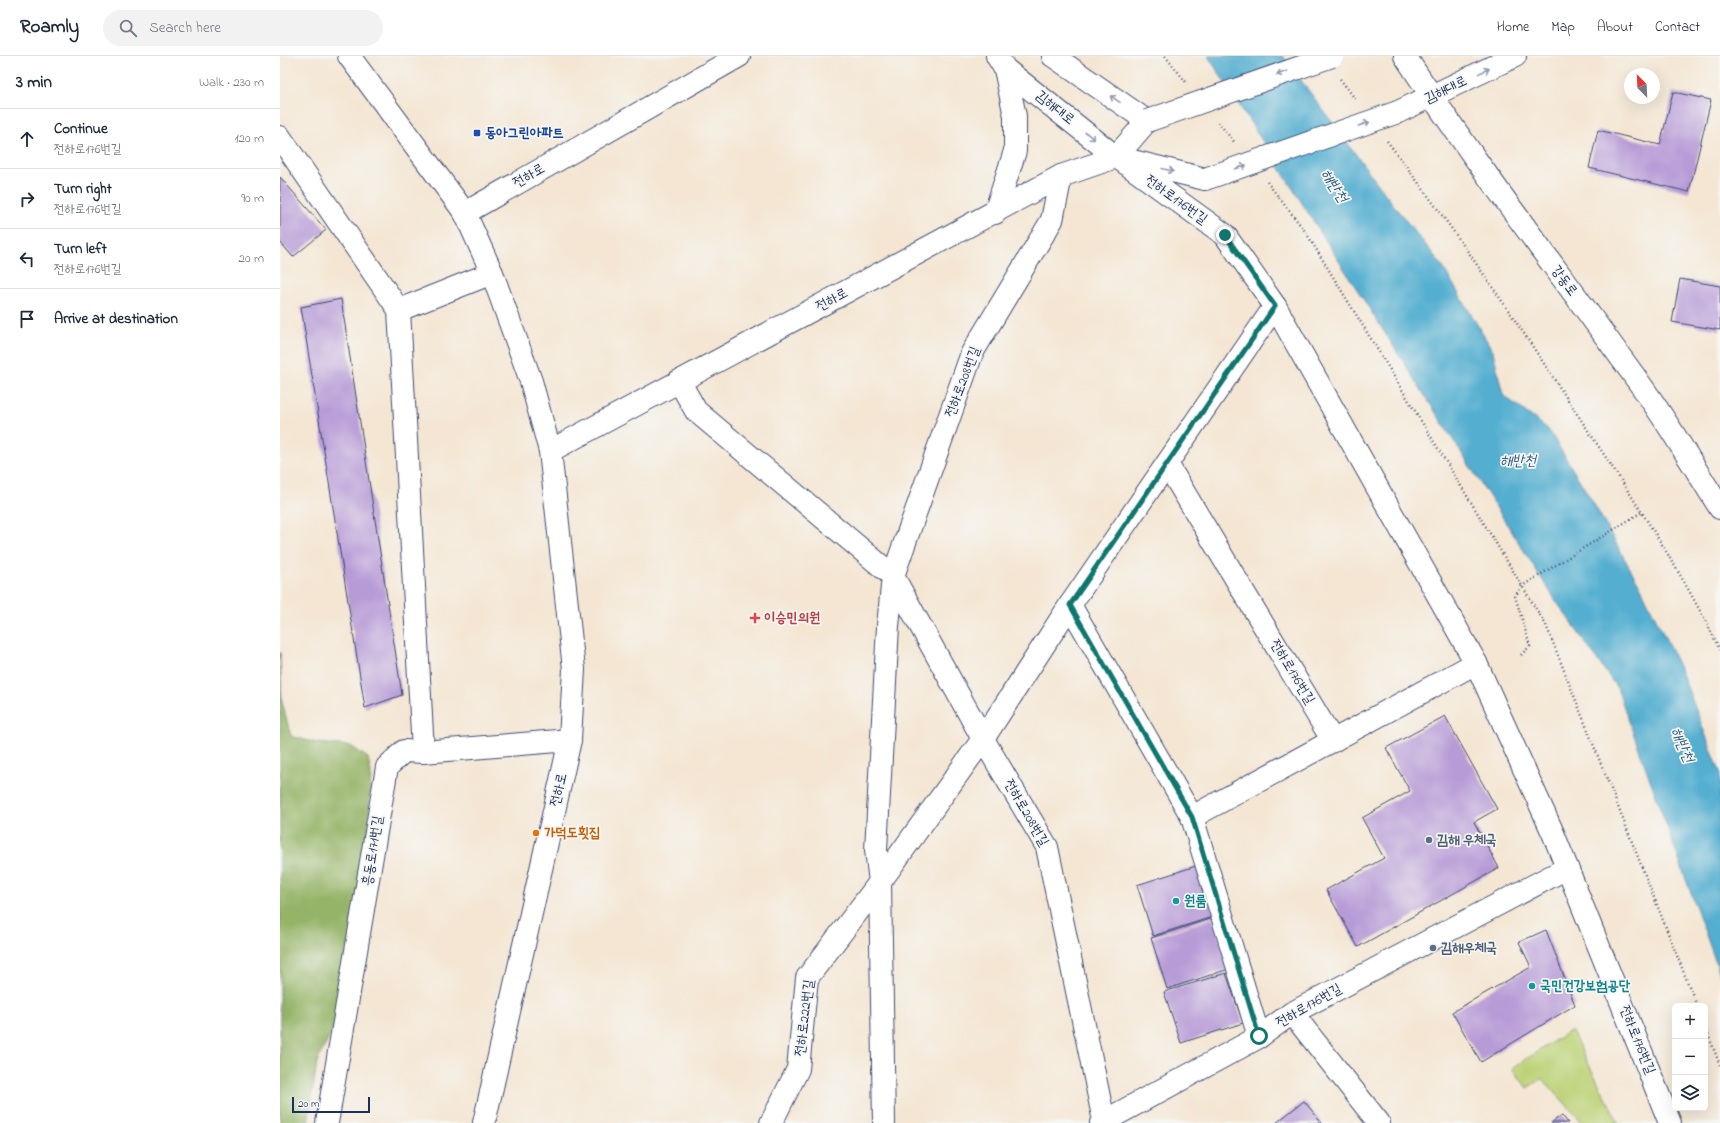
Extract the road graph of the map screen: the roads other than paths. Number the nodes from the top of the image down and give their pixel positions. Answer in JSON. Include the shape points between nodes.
{"nodes":[{"id":1,"x":349,"y":56,"type":"edge"},
{"id":2,"x":739,"y":56,"type":"edge"},
{"id":3,"x":1053,"y":56,"type":"edge"},
{"id":4,"x":1405,"y":56,"type":"edge"},
{"id":5,"x":1515,"y":56,"type":"edge"},
{"id":6,"x":1001,"y":62,"type":"edge"},
{"id":7,"x":1335,"y":65,"type":"edge"},
{"id":8,"x":1432,"y":97,"type":"junction"},
{"id":9,"x":1148,"y":121,"type":"junction"},
{"id":10,"x":280,"y":137,"type":"edge"},
{"id":11,"x":1116,"y":157,"type":"junction"},
{"id":12,"x":1061,"y":176,"type":"junction"},
{"id":13,"x":465,"y":213,"type":"junction"},
{"id":14,"x":995,"y":213,"type":"junction"},
{"id":15,"x":492,"y":274,"type":"junction"},
{"id":16,"x":1275,"y":306,"type":"junction"},
{"id":17,"x":399,"y":310,"type":"junction"},
{"id":18,"x":679,"y":381,"type":"junction"},
{"id":19,"x":550,"y":451,"type":"junction"},
{"id":20,"x":1167,"y":464,"type":"junction"},
{"id":21,"x":1720,"y":508,"type":"edge"},
{"id":22,"x":893,"y":576,"type":"junction"},
{"id":23,"x":1070,"y":605,"type":"junction"},
{"id":24,"x":1476,"y":663,"type":"junction"},
{"id":25,"x":983,"y":739,"type":"junction"},
{"id":26,"x":570,"y":740,"type":"junction"},
{"id":27,"x":1333,"y":740,"type":"junction"},
{"id":28,"x":423,"y":752,"type":"junction"},
{"id":29,"x":1192,"y":817,"type":"junction"},
{"id":30,"x":1567,"y":868,"type":"junction"},
{"id":31,"x":880,"y":882,"type":"junction"},
{"id":32,"x":1292,"y":1013,"type":"junction"},
{"id":33,"x":1259,"y":1036,"type":"junction"},
{"id":34,"x":1103,"y":1122,"type":"edge"},
{"id":35,"x":327,"y":1123,"type":"edge"},
{"id":36,"x":484,"y":1123,"type":"edge"},
{"id":37,"x":770,"y":1123,"type":"edge"},
{"id":38,"x":884,"y":1123,"type":"edge"},
{"id":39,"x":1379,"y":1123,"type":"edge"},
{"id":40,"x":1670,"y":1123,"type":"edge"}],
"edges":[{"from":1,"to":13,"type":"street","name":"전하로"},
{"from":2,"to":13,"type":"street","name":"전하로"},
{"from":9,"to":3,"type":"street","one_way":true},
{"from":4,"to":8,"type":"street","name":"강동로"},
{"from":8,"to":5,"type":"street","name":"김해대로","one_way":true},
{"from":6,"to":11,"type":"street","name":"김해대로","one_way":true},
{"from":6,"to":14,"type":"street","via":[[1015,116],[1015,151]]},
{"from":7,"to":9,"type":"street","one_way":true,"bridge":true},
{"from":11,"to":8,"type":"street","name":"김해대로","one_way":true,"bridge":true,"via":[[1205,180],[1398,112]]},
{"from":8,"to":21,"type":"street","name":"강동로","via":[[1646,392]]},
{"from":9,"to":11,"type":"street"},
{"from":10,"to":17,"type":"street"},
{"from":11,"to":12,"type":"street","name":"전하로"},
{"from":11,"to":16,"type":"street","name":"전하로176번길","via":[[1225,235]]},
{"from":12,"to":14,"type":"street","name":"전하로"},
{"from":12,"to":22,"type":"street","name":"전하로208번길","via":[[1052,220],[972,353]]},
{"from":13,"to":15,"type":"street","name":"전하로"},
{"from":14,"to":18,"type":"street","name":"전하로"},
{"from":15,"to":17,"type":"street"},
{"from":15,"to":19,"type":"street","name":"전하로","via":[[531,381]]},
{"from":16,"to":20,"type":"street"},
{"from":16,"to":24,"type":"street","name":"전하로176번길"},
{"from":17,"to":28,"type":"street"},
{"from":18,"to":19,"type":"street","name":"전하로"},
{"from":18,"to":22,"type":"street","via":[[696,411]]},
{"from":19,"to":26,"type":"street","name":"전하로","via":[[574,669]]},
{"from":20,"to":23,"type":"street"},
{"from":20,"to":27,"type":"street","name":"전하로176번길"},
{"from":22,"to":25,"type":"street","name":"전하로208번길"},
{"from":22,"to":31,"type":"street","name":"전하로208번길","via":[[876,850]]},
{"from":23,"to":25,"type":"street"},
{"from":23,"to":29,"type":"street","name":"전하로176번길"},
{"from":24,"to":27,"type":"street"},
{"from":24,"to":30,"type":"street","name":"전하로176번길"},
{"from":25,"to":31,"type":"street","name":"전하로222번길"},
{"from":25,"to":34,"type":"street","name":"전하로208번길","via":[[1048,847]]},
{"from":26,"to":28,"type":"street","name":"흥동로171번길"},
{"from":26,"to":36,"type":"street","name":"전하로"},
{"from":27,"to":29,"type":"street"},
{"from":28,"to":35,"type":"street","name":"흥동로171번길","via":[[404,751],[387,766]]},
{"from":29,"to":33,"type":"street","name":"전하로176번길"},
{"from":30,"to":32,"type":"street","name":"전하로176번길"},
{"from":30,"to":40,"type":"street","name":"전하로176번길"},
{"from":31,"to":37,"type":"street","name":"전하로222번길","via":[[807,978],[798,1069]]},
{"from":31,"to":38,"type":"street","name":"전하로208번길"},
{"from":32,"to":33,"type":"street","name":"전하로176번길"},
{"from":32,"to":39,"type":"street"},
{"from":33,"to":34,"type":"street","name":"전하로208번길"}]}
